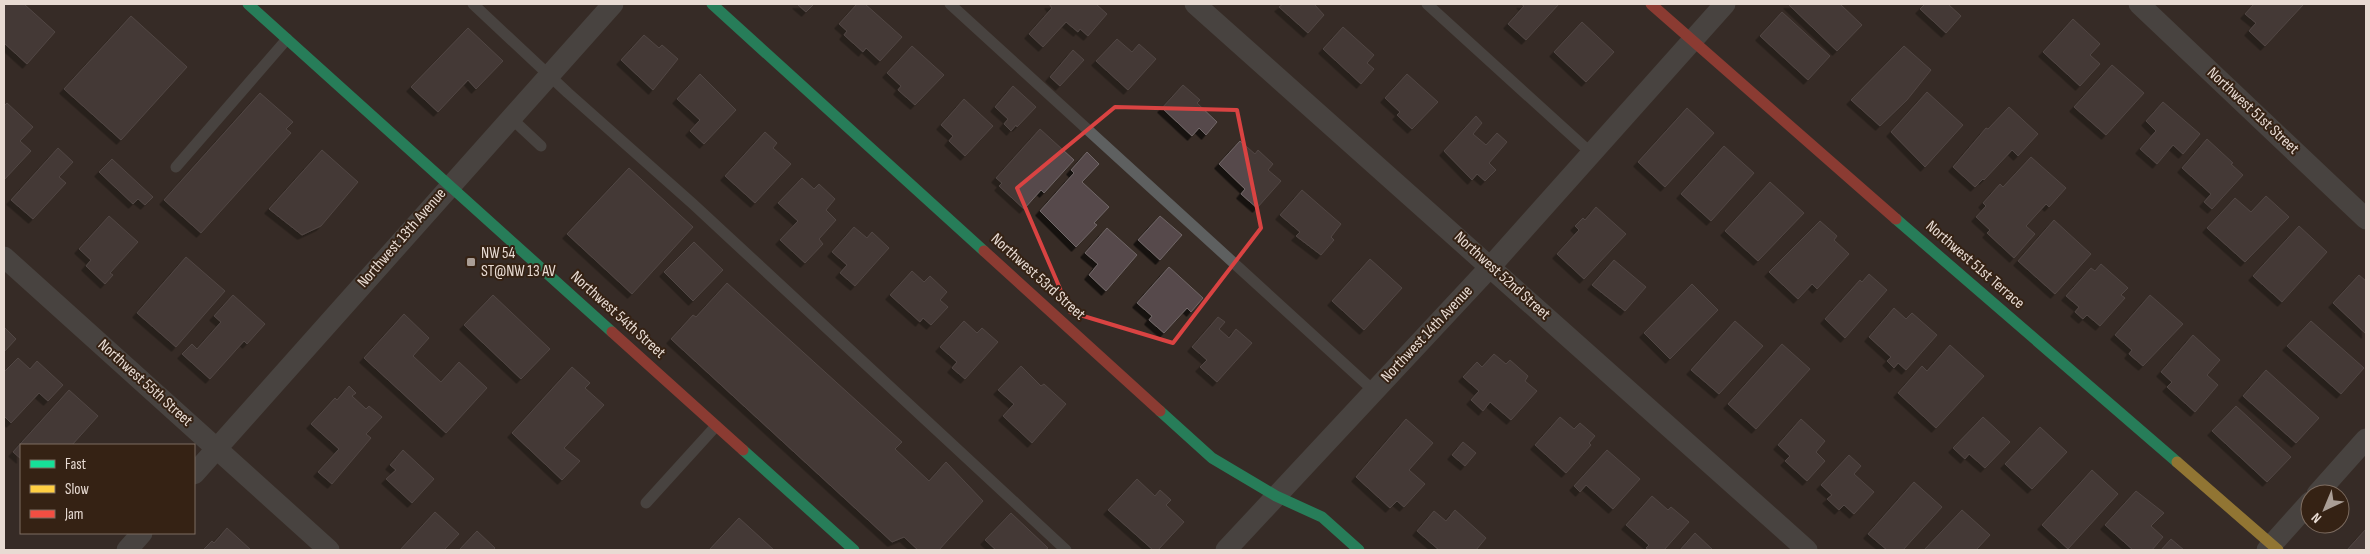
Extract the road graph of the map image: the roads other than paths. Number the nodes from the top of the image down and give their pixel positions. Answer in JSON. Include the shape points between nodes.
{"nodes":[{"id":1,"x":248,"y":4,"type":"edge"},
{"id":2,"x":473,"y":4,"type":"edge"},
{"id":3,"x":613,"y":4,"type":"edge"},
{"id":4,"x":712,"y":4,"type":"edge"},
{"id":5,"x":950,"y":4,"type":"edge"},
{"id":6,"x":1195,"y":4,"type":"edge"},
{"id":7,"x":1426,"y":4,"type":"edge"},
{"id":8,"x":1651,"y":4,"type":"edge"},
{"id":9,"x":1725,"y":4,"type":"edge"},
{"id":10,"x":2139,"y":4,"type":"edge"},
{"id":11,"x":287,"y":39,"type":"junction"},
{"id":12,"x":1692,"y":42,"type":"junction"},
{"id":13,"x":549,"y":74,"type":"junction"},
{"id":14,"x":510,"y":117,"type":"junction"},
{"id":15,"x":541,"y":146,"type":"dead end"},
{"id":16,"x":1592,"y":154,"type":"junction"},
{"id":17,"x":176,"y":167,"type":"dead end"},
{"id":18,"x":450,"y":185,"type":"junction"},
{"id":19,"x":2366,"y":219,"type":"edge"},
{"id":20,"x":4,"y":257,"type":"edge"},
{"id":21,"x":1490,"y":266,"type":"junction"},
{"id":22,"x":1374,"y":391,"type":"junction"},
{"id":23,"x":716,"y":426,"type":"junction"},
{"id":24,"x":2366,"y":439,"type":"edge"},
{"id":25,"x":217,"y":448,"type":"junction"},
{"id":26,"x":195,"y":473,"type":"edge"},
{"id":27,"x":2326,"y":484,"type":"edge"},
{"id":28,"x":1276,"y":496,"type":"junction"},
{"id":29,"x":646,"y":503,"type":"dead end"},
{"id":30,"x":2300,"y":514,"type":"edge"},
{"id":31,"x":141,"y":534,"type":"edge"},
{"id":32,"x":2273,"y":548,"type":"edge"},
{"id":33,"x":127,"y":550,"type":"edge"},
{"id":34,"x":330,"y":550,"type":"edge"},
{"id":35,"x":854,"y":550,"type":"edge"},
{"id":36,"x":1066,"y":550,"type":"edge"},
{"id":37,"x":1226,"y":550,"type":"edge"},
{"id":38,"x":1359,"y":550,"type":"edge"},
{"id":39,"x":1807,"y":550,"type":"edge"}],
"edges":[{"from":1,"to":11,"type":"street","name":"Northwest 54th Street"},
{"from":2,"to":13,"type":"lane"},
{"from":3,"to":13,"type":"street","name":"Northwest 13th Avenue"},
{"from":4,"to":28,"type":"street","name":"Northwest 53rd Street","via":[[1212,458]]},
{"from":5,"to":22,"type":"lane"},
{"from":6,"to":21,"type":"street","name":"Northwest 52nd Street"},
{"from":7,"to":16,"type":"lane"},
{"from":8,"to":12,"type":"street","name":"Northwest 51st Terrace"},
{"from":9,"to":12,"type":"street","name":"Northwest 14th Avenue"},
{"from":10,"to":19,"type":"street","name":"Northwest 51st Street"},
{"from":11,"to":17,"type":"lane"},
{"from":11,"to":18,"type":"street","name":"Northwest 54th Street"},
{"from":12,"to":16,"type":"street","name":"Northwest 14th Avenue"},
{"from":12,"to":32,"type":"street","name":"Northwest 51st Terrace"},
{"from":13,"to":14,"type":"street","name":"Northwest 13th Avenue"},
{"from":13,"to":36,"type":"lane"},
{"from":14,"to":15,"type":"lane"},
{"from":14,"to":18,"type":"street","name":"Northwest 13th Avenue"},
{"from":16,"to":21,"type":"street","name":"Northwest 14th Avenue"},
{"from":18,"to":23,"type":"street","name":"Northwest 54th Street"},
{"from":18,"to":25,"type":"street","name":"Northwest 13th Avenue"},
{"from":20,"to":25,"type":"street","name":"Northwest 55th Street"},
{"from":21,"to":22,"type":"street","name":"Northwest 14th Avenue"},
{"from":21,"to":39,"type":"street","name":"Northwest 52nd Street"},
{"from":22,"to":28,"type":"street","name":"Northwest 14th Avenue"},
{"from":23,"to":29,"type":"lane"},
{"from":23,"to":35,"type":"street","name":"Northwest 54th Street"},
{"from":24,"to":27,"type":"street"},
{"from":25,"to":26,"type":"street","name":"Northwest 13th Avenue"},
{"from":25,"to":34,"type":"street","name":"Northwest 55th Street"},
{"from":28,"to":37,"type":"street","name":"Northwest 14th Avenue"},
{"from":28,"to":38,"type":"street","name":"Northwest 53rd Street","via":[[1322,517]]},
{"from":30,"to":32,"type":"street"},
{"from":31,"to":33,"type":"street"}]}
